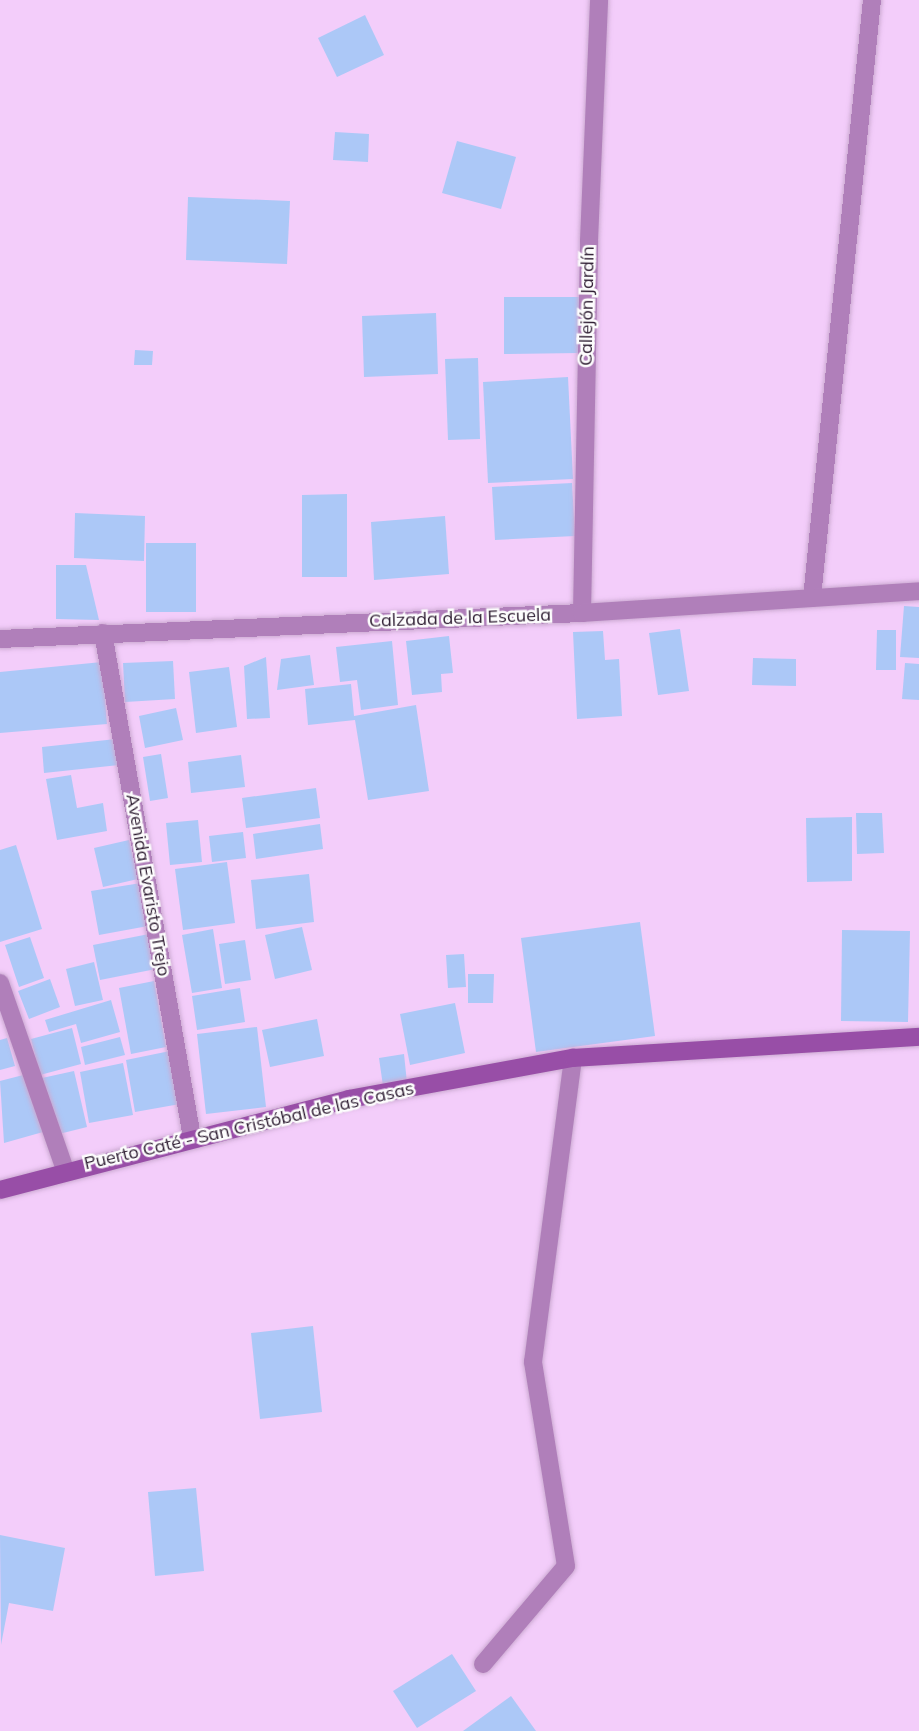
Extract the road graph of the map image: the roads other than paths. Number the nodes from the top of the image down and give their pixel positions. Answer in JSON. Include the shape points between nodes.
{"nodes":[{"id":1,"x":599,"y":0,"type":"edge"},
{"id":2,"x":872,"y":0,"type":"edge"},
{"id":3,"x":919,"y":591,"type":"edge"},
{"id":4,"x":812,"y":598,"type":"junction"},
{"id":5,"x":582,"y":613,"type":"junction"},
{"id":6,"x":103,"y":633,"type":"junction"},
{"id":7,"x":0,"y":639,"type":"edge"},
{"id":8,"x":0,"y":983,"type":"edge"},
{"id":9,"x":919,"y":1037,"type":"edge"},
{"id":10,"x":573,"y":1058,"type":"junction"},
{"id":11,"x":192,"y":1137,"type":"junction"},
{"id":12,"x":65,"y":1170,"type":"junction"},
{"id":13,"x":0,"y":1189,"type":"edge"},
{"id":14,"x":484,"y":1664,"type":"dead end"}],
"edges":[{"from":1,"to":5,"type":"street","name":"Callejón Jardín"},
{"from":2,"to":4,"type":"street"},
{"from":3,"to":4,"type":"street","name":"Calzada de la Escuela"},
{"from":4,"to":5,"type":"street","name":"Calzada de la Escuela"},
{"from":5,"to":6,"type":"street","name":"Calzada de la Escuela"},
{"from":6,"to":7,"type":"street","name":"Calzada de la Escuela"},
{"from":6,"to":11,"type":"street","name":"Avenida Evaristo Trejo"},
{"from":8,"to":12,"type":"street"},
{"from":9,"to":10,"type":"main road","name":"Puerto Caté - San Cristóbal de las Casas"},
{"from":10,"to":11,"type":"main road","name":"Puerto Caté - San Cristóbal de las Casas","via":[[349,1099]]},
{"from":10,"to":14,"type":"street","via":[[533,1363],[566,1566]]},
{"from":11,"to":12,"type":"main road","name":"Puerto Caté - San Cristóbal de las Casas"},
{"from":12,"to":13,"type":"main road","name":"Puerto Caté - San Cristóbal de las Casas"}]}
